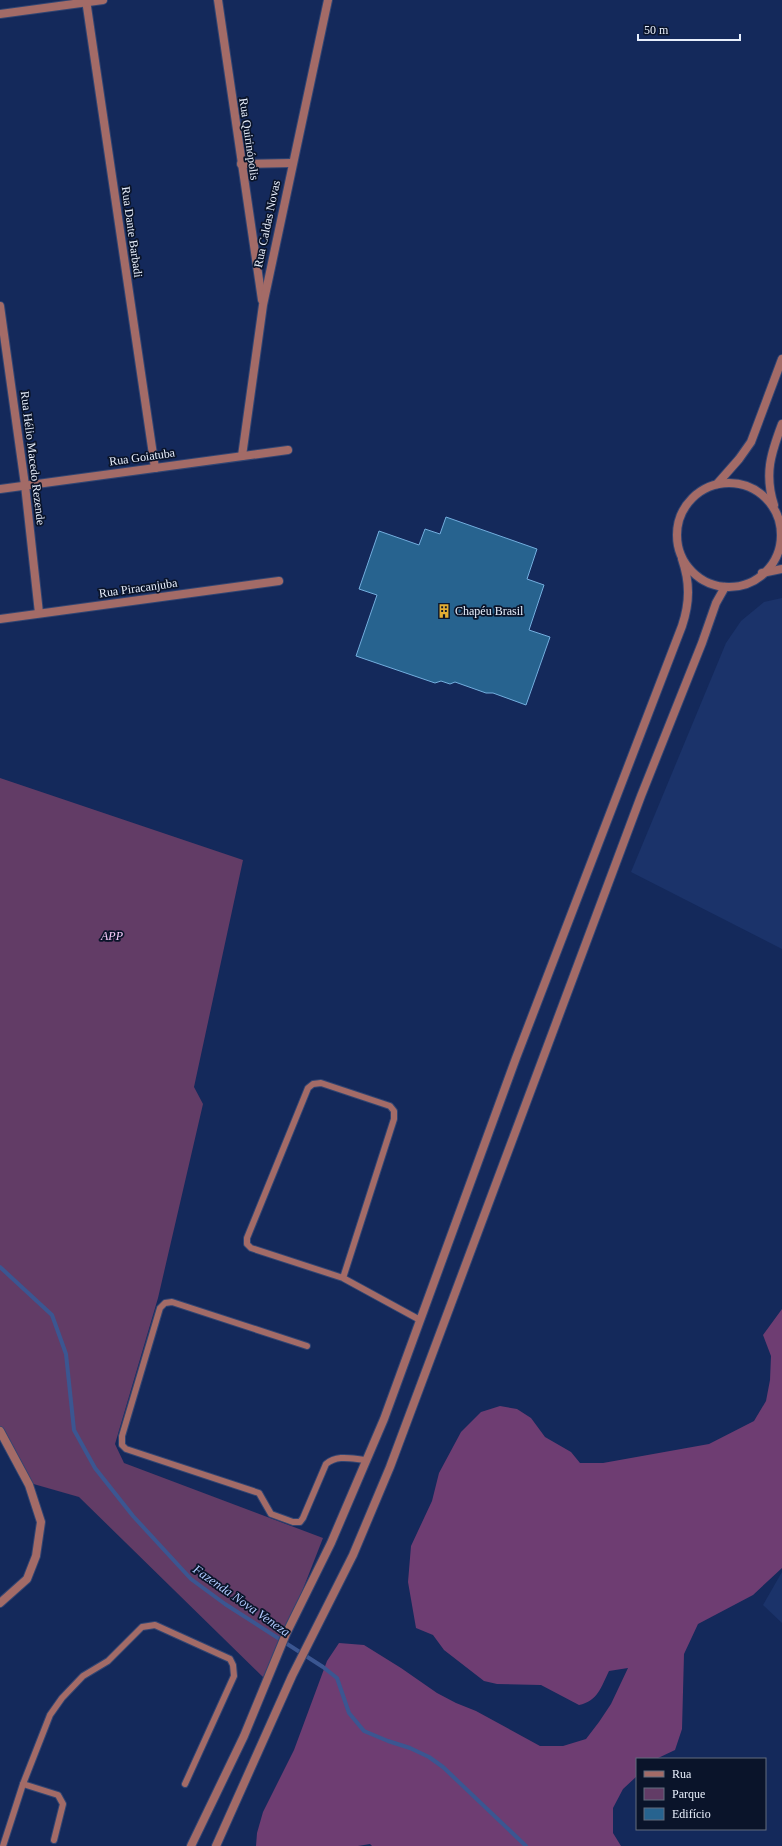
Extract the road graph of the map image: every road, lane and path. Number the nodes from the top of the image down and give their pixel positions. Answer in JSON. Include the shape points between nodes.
{"nodes":[{"id":1,"x":103,"y":0,"type":"edge"},
{"id":2,"x":218,"y":0,"type":"edge"},
{"id":3,"x":328,"y":0,"type":"edge"},
{"id":4,"x":86,"y":1,"type":"edge"},
{"id":5,"x":0,"y":14,"type":"edge"},
{"id":6,"x":292,"y":163,"type":"junction"},
{"id":7,"x":241,"y":164,"type":"junction"},
{"id":8,"x":262,"y":305,"type":"junction"},
{"id":9,"x":0,"y":306,"type":"edge"},
{"id":10,"x":782,"y":359,"type":"edge"},
{"id":11,"x":782,"y":424,"type":"edge"},
{"id":12,"x":288,"y":450,"type":"dead end"},
{"id":13,"x":242,"y":456,"type":"junction"},
{"id":14,"x":155,"y":468,"type":"junction"},
{"id":15,"x":717,"y":484,"type":"junction"},
{"id":16,"x":25,"y":485,"type":"junction"},
{"id":17,"x":0,"y":489,"type":"edge"},
{"id":18,"x":777,"y":513,"type":"junction"},
{"id":19,"x":781,"y":527,"type":"edge"},
{"id":20,"x":682,"y":559,"type":"junction"},
{"id":21,"x":782,"y":569,"type":"edge"},
{"id":22,"x":762,"y":573,"type":"junction"},
{"id":23,"x":278,"y":581,"type":"dead end"},
{"id":24,"x":725,"y":587,"type":"junction"},
{"id":25,"x":39,"y":614,"type":"junction"},
{"id":26,"x":0,"y":619,"type":"edge"},
{"id":27,"x":343,"y":1278,"type":"junction"},
{"id":28,"x":420,"y":1320,"type":"junction"},
{"id":29,"x":307,"y":1346,"type":"dead end"},
{"id":30,"x":0,"y":1431,"type":"edge"},
{"id":31,"x":367,"y":1460,"type":"junction"},
{"id":32,"x":0,"y":1603,"type":"edge"},
{"id":33,"x":23,"y":1784,"type":"junction"},
{"id":34,"x":185,"y":1784,"type":"dead end"},
{"id":35,"x":54,"y":1840,"type":"dead end"},
{"id":36,"x":3,"y":1846,"type":"edge"},
{"id":37,"x":191,"y":1846,"type":"edge"},
{"id":38,"x":216,"y":1846,"type":"edge"}],
"edges":[{"from":1,"to":4,"type":"street"},
{"from":2,"to":7,"type":"street","name":"Rua Quirinópolis"},
{"from":3,"to":6,"type":"street","name":"Rua Caldas Novas"},
{"from":4,"to":5,"type":"street"},
{"from":4,"to":14,"type":"street","name":"Rua Dante Barbadi"},
{"from":6,"to":7,"type":"street"},
{"from":6,"to":8,"type":"street","name":"Rua Caldas Novas"},
{"from":7,"to":8,"type":"street","name":"Rua Quirinópolis"},
{"from":8,"to":13,"type":"street","name":"Rua Caldas Novas"},
{"from":9,"to":16,"type":"street","name":"Rua Hélio Macedo Rezende"},
{"from":10,"to":15,"type":"street","via":[[751,442]]},
{"from":11,"to":18,"type":"street","via":[[768,473],[769,490]]},
{"from":12,"to":13,"type":"street","name":"Rua Goiatuba"},
{"from":13,"to":14,"type":"street","name":"Rua Goiatuba"},
{"from":14,"to":16,"type":"street","name":"Rua Goiatuba"},
{"from":15,"to":18,"type":"street","via":[[741,484],[752,488],[771,503]]},
{"from":15,"to":20,"type":"street","via":[[698,493],[687,504],[679,518],[676,539]]},
{"from":16,"to":17,"type":"street","name":"Rua Goiatuba"},
{"from":16,"to":25,"type":"street","name":"Rua Hélio Macedo Rezende"},
{"from":18,"to":19,"type":"street"},
{"from":19,"to":22,"type":"street","via":[[778,553],[772,565]]},
{"from":20,"to":24,"type":"street","via":[[700,578]]},
{"from":20,"to":28,"type":"street","via":[[688,576],[689,595],[682,626],[516,1058]]},
{"from":21,"to":22,"type":"street"},
{"from":22,"to":24,"type":"street","via":[[750,582]]},
{"from":23,"to":25,"type":"street","name":"Rua Piracanjuba"},
{"from":24,"to":38,"type":"street","via":[[710,618],[641,796],[390,1467],[353,1556],[292,1676]]},
{"from":25,"to":26,"type":"street","name":"Rua Piracanjuba"},
{"from":27,"to":27,"type":"lane","via":[[251,1248],[247,1244],[247,1238],[308,1088],[313,1084],[328,1085],[390,1106],[394,1110],[394,1119]]},
{"from":27,"to":28,"type":"lane"},
{"from":28,"to":31,"type":"street"},
{"from":29,"to":31,"type":"lane","via":[[172,1302],[165,1303],[160,1308],[122,1436],[122,1445],[126,1449],[259,1493],[270,1514],[293,1522],[300,1522],[303,1518],[326,1464],[332,1459],[340,1458]]},
{"from":30,"to":32,"type":"street","via":[[29,1486],[41,1522],[36,1556],[27,1580]]},
{"from":31,"to":37,"type":"street","via":[[331,1543],[271,1668],[244,1736]]},
{"from":33,"to":34,"type":"lane","via":[[50,1715],[62,1698],[83,1676],[108,1661],[142,1627],[155,1625],[230,1659],[233,1665],[234,1676]]},
{"from":33,"to":35,"type":"lane","via":[[58,1795],[62,1799]]},
{"from":33,"to":36,"type":"lane"}]}
